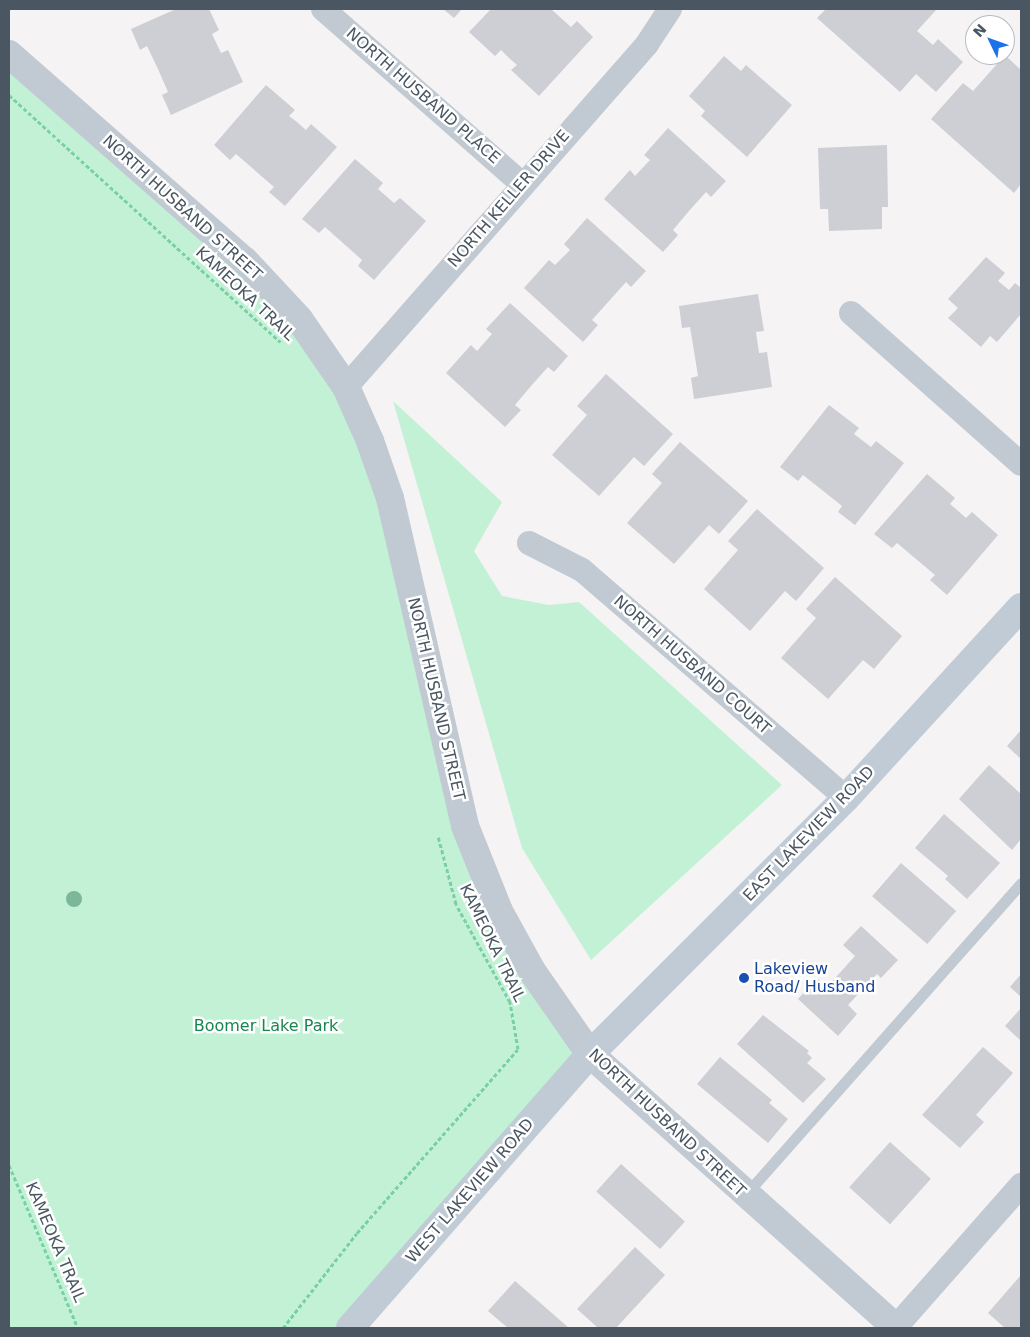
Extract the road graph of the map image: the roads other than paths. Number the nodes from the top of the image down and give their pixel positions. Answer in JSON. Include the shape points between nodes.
{"nodes":[{"id":1,"x":323,"y":9,"type":"edge"},
{"id":2,"x":670,"y":9,"type":"edge"},
{"id":3,"x":9,"y":54,"type":"edge"},
{"id":4,"x":522,"y":184,"type":"junction"},
{"id":5,"x":851,"y":313,"type":"dead end"},
{"id":6,"x":346,"y":387,"type":"junction"},
{"id":7,"x":1021,"y":464,"type":"edge"},
{"id":8,"x":529,"y":543,"type":"dead end"},
{"id":9,"x":1021,"y":607,"type":"edge"},
{"id":10,"x":846,"y":798,"type":"junction"},
{"id":11,"x":1021,"y":883,"type":"edge"},
{"id":12,"x":590,"y":1054,"type":"junction"},
{"id":13,"x":1021,"y":1185,"type":"edge"},
{"id":14,"x":744,"y":1195,"type":"junction"},
{"id":15,"x":350,"y":1328,"type":"edge"},
{"id":16,"x":895,"y":1328,"type":"edge"}],
"edges":[{"from":1,"to":4,"type":"street","name":"NORTH HUSBAND PLACE"},
{"from":2,"to":4,"type":"street","name":"NORTH KELLER DRIVE","via":[[647,44]]},
{"from":3,"to":6,"type":"street","name":"NORTH HUSBAND STREET","via":[[245,261],[299,319]]},
{"from":4,"to":6,"type":"street","name":"NORTH KELLER DRIVE"},
{"from":5,"to":7,"type":"street"},
{"from":6,"to":12,"type":"street","name":"NORTH HUSBAND STREET","via":[[390,498],[465,826],[499,911],[532,971]]},
{"from":8,"to":10,"type":"street","name":"NORTH HUSBAND COURT","via":[[582,570]]},
{"from":9,"to":10,"type":"main road","name":"EAST LAKEVIEW ROAD"},
{"from":10,"to":12,"type":"main road","name":"EAST LAKEVIEW ROAD"},
{"from":11,"to":14,"type":"lane"},
{"from":12,"to":14,"type":"street","name":"NORTH HUSBAND STREET"},
{"from":12,"to":15,"type":"main road","name":"WEST LAKEVIEW ROAD"},
{"from":13,"to":16,"type":"street"},
{"from":14,"to":16,"type":"street","name":"NORTH HUSBAND STREET"}]}
